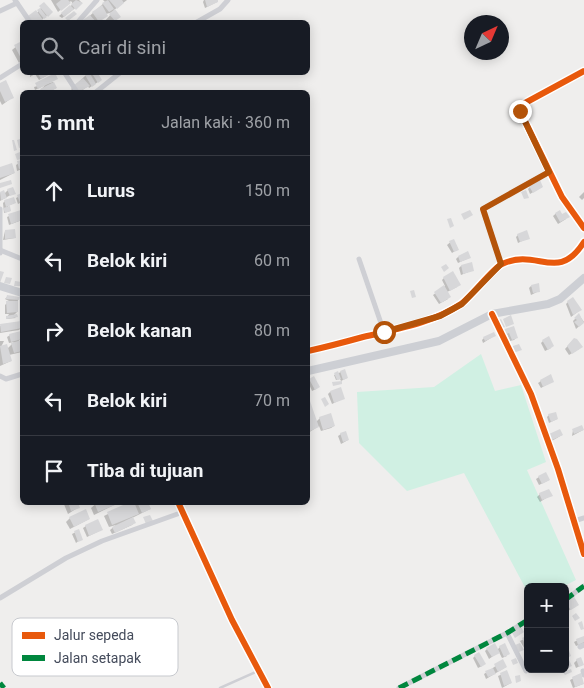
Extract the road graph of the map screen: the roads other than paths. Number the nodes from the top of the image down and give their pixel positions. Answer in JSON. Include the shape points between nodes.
{"nodes":[{"id":1,"x":23,"y":0,"type":"edge"},
{"id":2,"x":97,"y":0,"type":"edge"},
{"id":3,"x":228,"y":0,"type":"edge"},
{"id":4,"x":17,"y":2,"type":"edge"},
{"id":5,"x":0,"y":11,"type":"edge"},
{"id":6,"x":29,"y":20,"type":"edge"},
{"id":7,"x":80,"y":20,"type":"edge"},
{"id":8,"x":201,"y":20,"type":"edge"},
{"id":9,"x":20,"y":65,"type":"edge"},
{"id":10,"x":584,"y":71,"type":"edge"},
{"id":11,"x":66,"y":75,"type":"edge"},
{"id":12,"x":117,"y":75,"type":"edge"},
{"id":13,"x":0,"y":78,"type":"edge"},
{"id":14,"x":76,"y":90,"type":"edge"},
{"id":15,"x":98,"y":90,"type":"edge"},
{"id":16,"x":549,"y":172,"type":"junction"},
{"id":17,"x":0,"y":209,"type":"edge"},
{"id":18,"x":584,"y":228,"type":"edge"},
{"id":19,"x":584,"y":242,"type":"edge"},
{"id":20,"x":0,"y":251,"type":"edge"},
{"id":21,"x":20,"y":258,"type":"edge"},
{"id":22,"x":359,"y":259,"type":"dead end"},
{"id":23,"x":501,"y":264,"type":"junction"},
{"id":24,"x":583,"y":281,"type":"edge"},
{"id":25,"x":0,"y":286,"type":"edge"},
{"id":26,"x":20,"y":292,"type":"edge"},
{"id":27,"x":492,"y":314,"type":"junction"},
{"id":28,"x":384,"y":332,"type":"junction"},
{"id":29,"x":310,"y":350,"type":"edge"},
{"id":30,"x":310,"y":371,"type":"edge"},
{"id":31,"x":20,"y":375,"type":"edge"},
{"id":32,"x":0,"y":376,"type":"edge"},
{"id":33,"x":180,"y":505,"type":"edge"},
{"id":34,"x":183,"y":512,"type":"junction"},
{"id":35,"x":584,"y":518,"type":"edge"},
{"id":36,"x":574,"y":521,"type":"junction"},
{"id":37,"x":584,"y":554,"type":"edge"},
{"id":38,"x":584,"y":586,"type":"edge"},
{"id":39,"x":569,"y":597,"type":"edge"},
{"id":40,"x":0,"y":598,"type":"edge"},
{"id":41,"x":524,"y":622,"type":"edge"},
{"id":42,"x":507,"y":633,"type":"junction"},
{"id":43,"x":524,"y":667,"type":"edge"},
{"id":44,"x":258,"y":671,"type":"junction"},
{"id":45,"x":220,"y":688,"type":"edge"},
{"id":46,"x":268,"y":688,"type":"edge"},
{"id":47,"x":399,"y":688,"type":"edge"}],
"edges":[{"from":1,"to":4,"type":"lane"},
{"from":2,"to":7,"type":"street"},
{"from":3,"to":8,"type":"street","via":[[220,9]]},
{"from":4,"to":5,"type":"street"},
{"from":4,"to":6,"type":"street"},
{"from":9,"to":13,"type":"street"},
{"from":10,"to":16,"type":"street","via":[[521,107],[522,117]]},
{"from":11,"to":14,"type":"street"},
{"from":12,"to":15,"type":"street"},
{"from":16,"to":18,"type":"street"},
{"from":16,"to":23,"type":"street","via":[[483,209]]},
{"from":17,"to":20,"type":"street"},
{"from":19,"to":23,"type":"street","via":[[566,262],[526,259]]},
{"from":20,"to":21,"type":"street"},
{"from":22,"to":28,"type":"street"},
{"from":23,"to":28,"type":"street","via":[[462,304],[440,316]]},
{"from":24,"to":27,"type":"main road","via":[[548,304]]},
{"from":25,"to":26,"type":"main road"},
{"from":27,"to":30,"type":"main road","via":[[425,346]]},
{"from":27,"to":36,"type":"street","via":[[531,394]]},
{"from":28,"to":29,"type":"street"},
{"from":31,"to":32,"type":"street","via":[[6,379]]},
{"from":33,"to":34,"type":"street"},
{"from":34,"to":40,"type":"street","via":[[102,541],[66,558]]},
{"from":34,"to":44,"type":"street"},
{"from":35,"to":36,"type":"street"},
{"from":36,"to":37,"type":"street"},
{"from":38,"to":39,"type":"street"},
{"from":41,"to":42,"type":"street"},
{"from":42,"to":43,"type":"street"},
{"from":42,"to":47,"type":"street"},
{"from":44,"to":45,"type":"lane"},
{"from":44,"to":46,"type":"street"}]}
